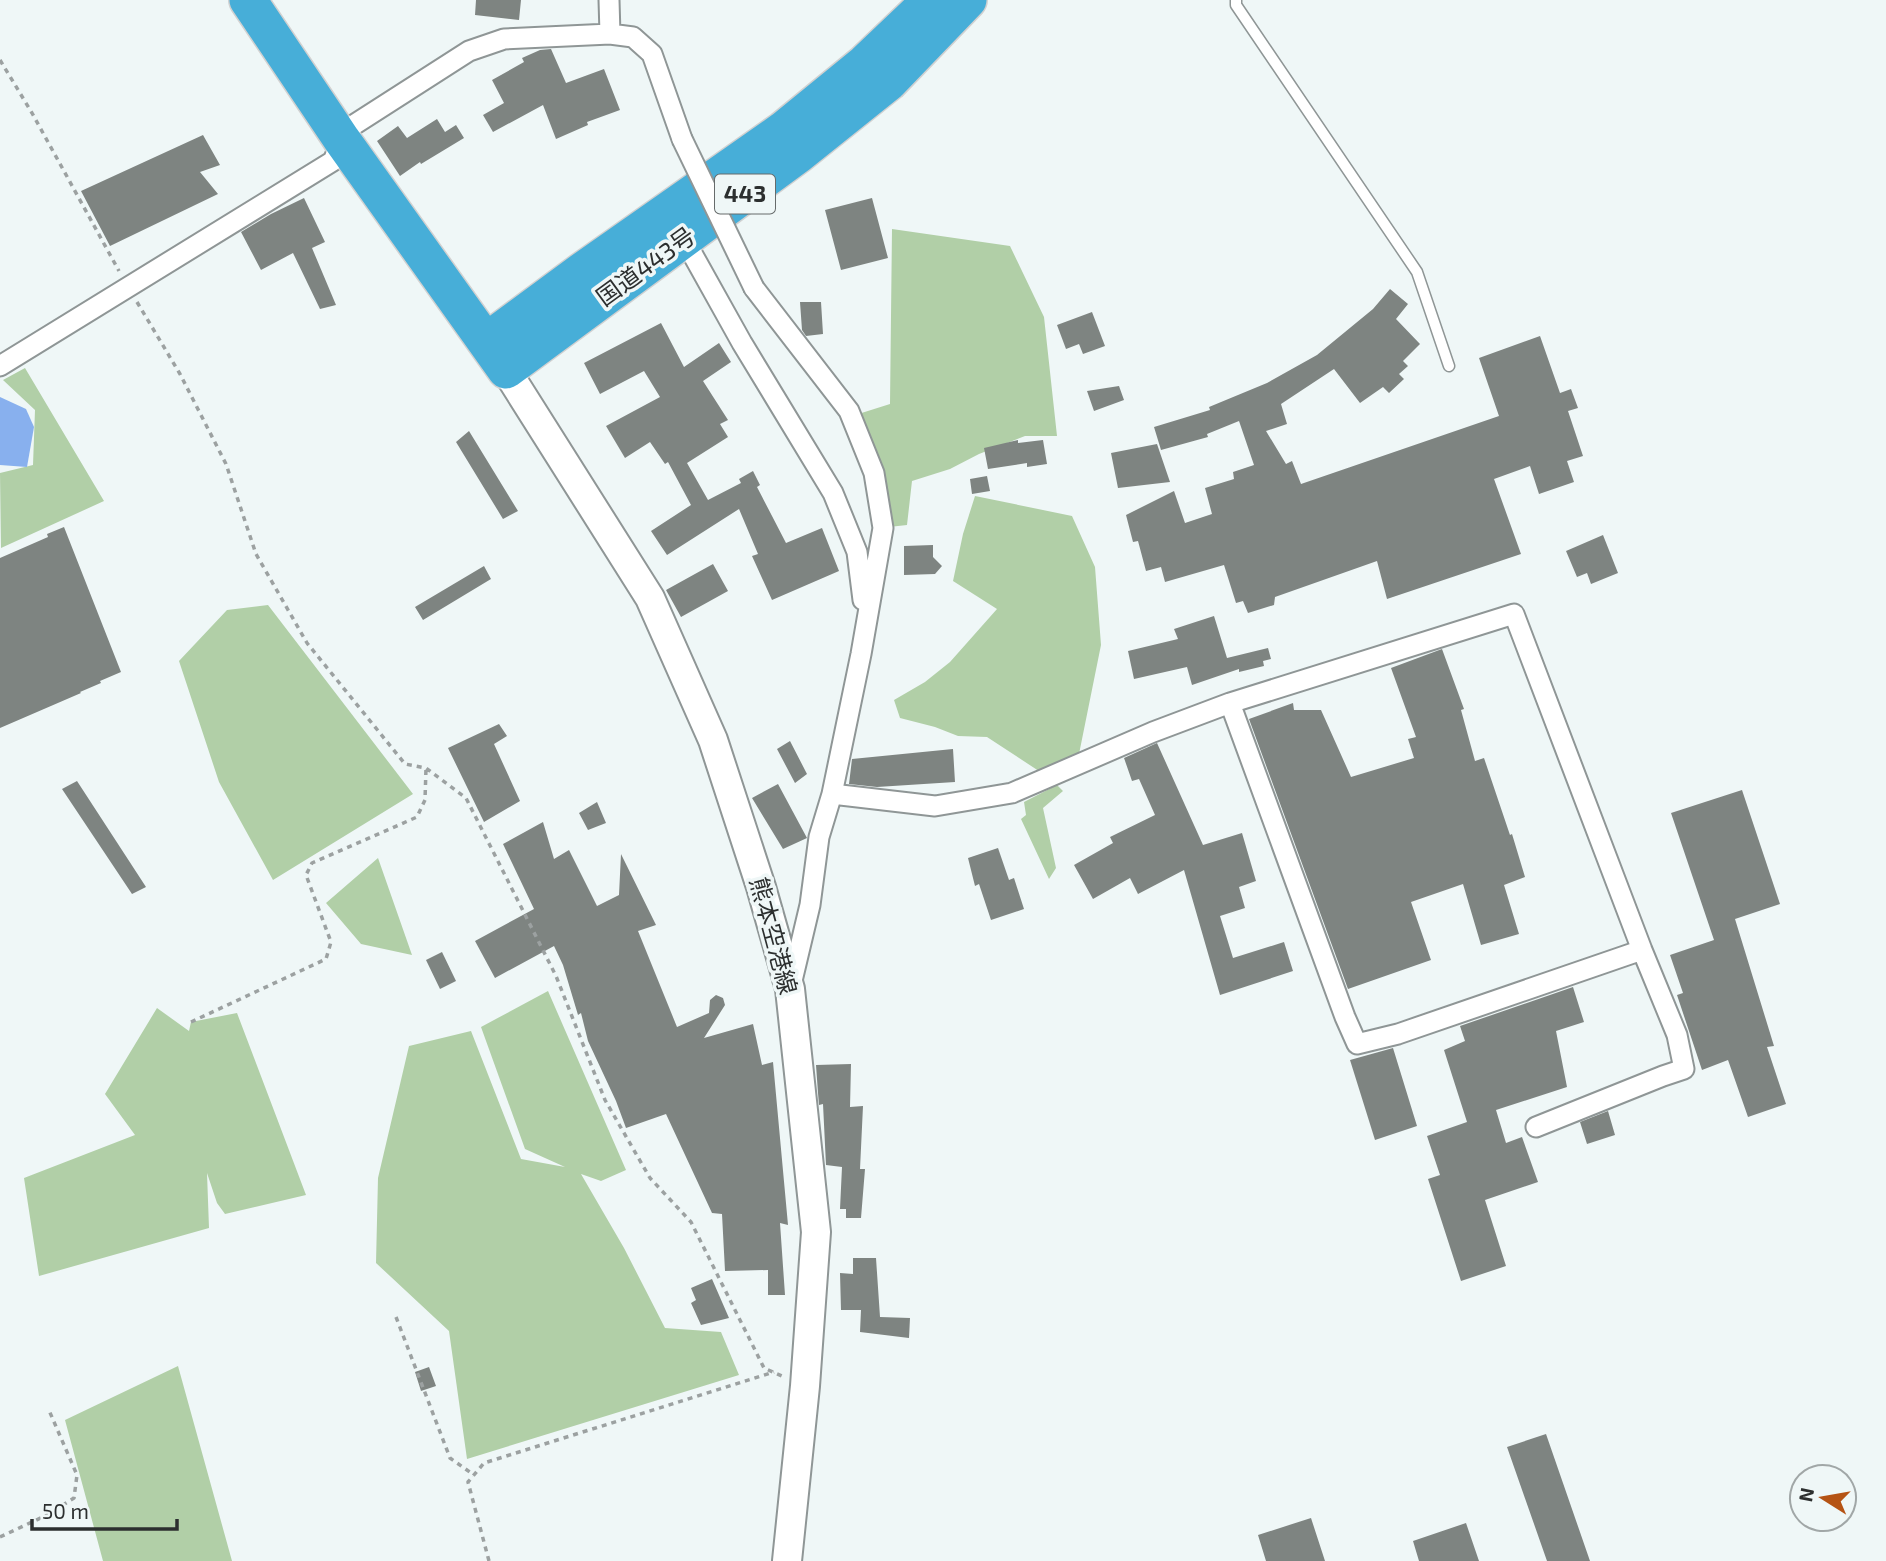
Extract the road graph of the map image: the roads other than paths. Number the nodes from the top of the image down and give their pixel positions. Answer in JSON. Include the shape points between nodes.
{"nodes":[{"id":1,"x":248,"y":0,"type":"edge"},
{"id":2,"x":609,"y":0,"type":"edge"},
{"id":3,"x":931,"y":0,"type":"edge"},
{"id":4,"x":968,"y":0,"type":"edge"},
{"id":5,"x":1236,"y":0,"type":"edge"},
{"id":6,"x":610,"y":34,"type":"junction"},
{"id":7,"x":340,"y":138,"type":"junction"},
{"id":8,"x":684,"y":239,"type":"junction"},
{"id":9,"x":497,"y":356,"type":"junction"},
{"id":10,"x":0,"y":366,"type":"edge"},
{"id":11,"x":1449,"y":366,"type":"dead end"},
{"id":12,"x":866,"y":626,"type":"junction"},
{"id":13,"x":1230,"y":703,"type":"junction"},
{"id":14,"x":832,"y":794,"type":"junction"},
{"id":15,"x":1642,"y":950,"type":"junction"},
{"id":16,"x":790,"y":989,"type":"junction"},
{"id":17,"x":1536,"y":1128,"type":"dead end"},
{"id":18,"x":787,"y":1561,"type":"edge"}],
"edges":[{"from":1,"to":7,"type":"highway"},
{"from":2,"to":6,"type":"street"},
{"from":3,"to":9,"type":"highway","name":"国道443号","number":"443","via":[[865,63],[783,130],[582,271]]},
{"from":4,"to":8,"type":"highway","name":"国道443号","number":"443","via":[[889,82]]},
{"from":5,"to":11,"type":"lane","via":[[1417,272]]},
{"from":6,"to":7,"type":"street","via":[[504,39],[469,51]]},
{"from":6,"to":12,"type":"street","bridge":true,"via":[[633,37],[652,54],[682,139],[754,288],[849,411],[874,473],[883,528]]},
{"from":7,"to":9,"type":"highway"},
{"from":7,"to":10,"type":"street","via":[[332,161]]},
{"from":8,"to":9,"type":"highway","name":"国道443号","number":"443"},
{"from":8,"to":12,"type":"street","via":[[833,493],[857,552]]},
{"from":9,"to":16,"type":"main road","name":"熊本空港線","via":[[650,598],[713,740]]},
{"from":12,"to":14,"type":"street"},
{"from":13,"to":14,"type":"street","via":[[1012,793],[935,806]]},
{"from":13,"to":15,"type":"street","via":[[1514,614]]},
{"from":13,"to":15,"type":"street","via":[[1357,1044]]},
{"from":14,"to":16,"type":"street","via":[[819,837],[810,905]]},
{"from":15,"to":17,"type":"street","via":[[1677,1035],[1684,1069]]},
{"from":16,"to":18,"type":"main road","name":"熊本空港線","via":[[816,1232]]}]}
